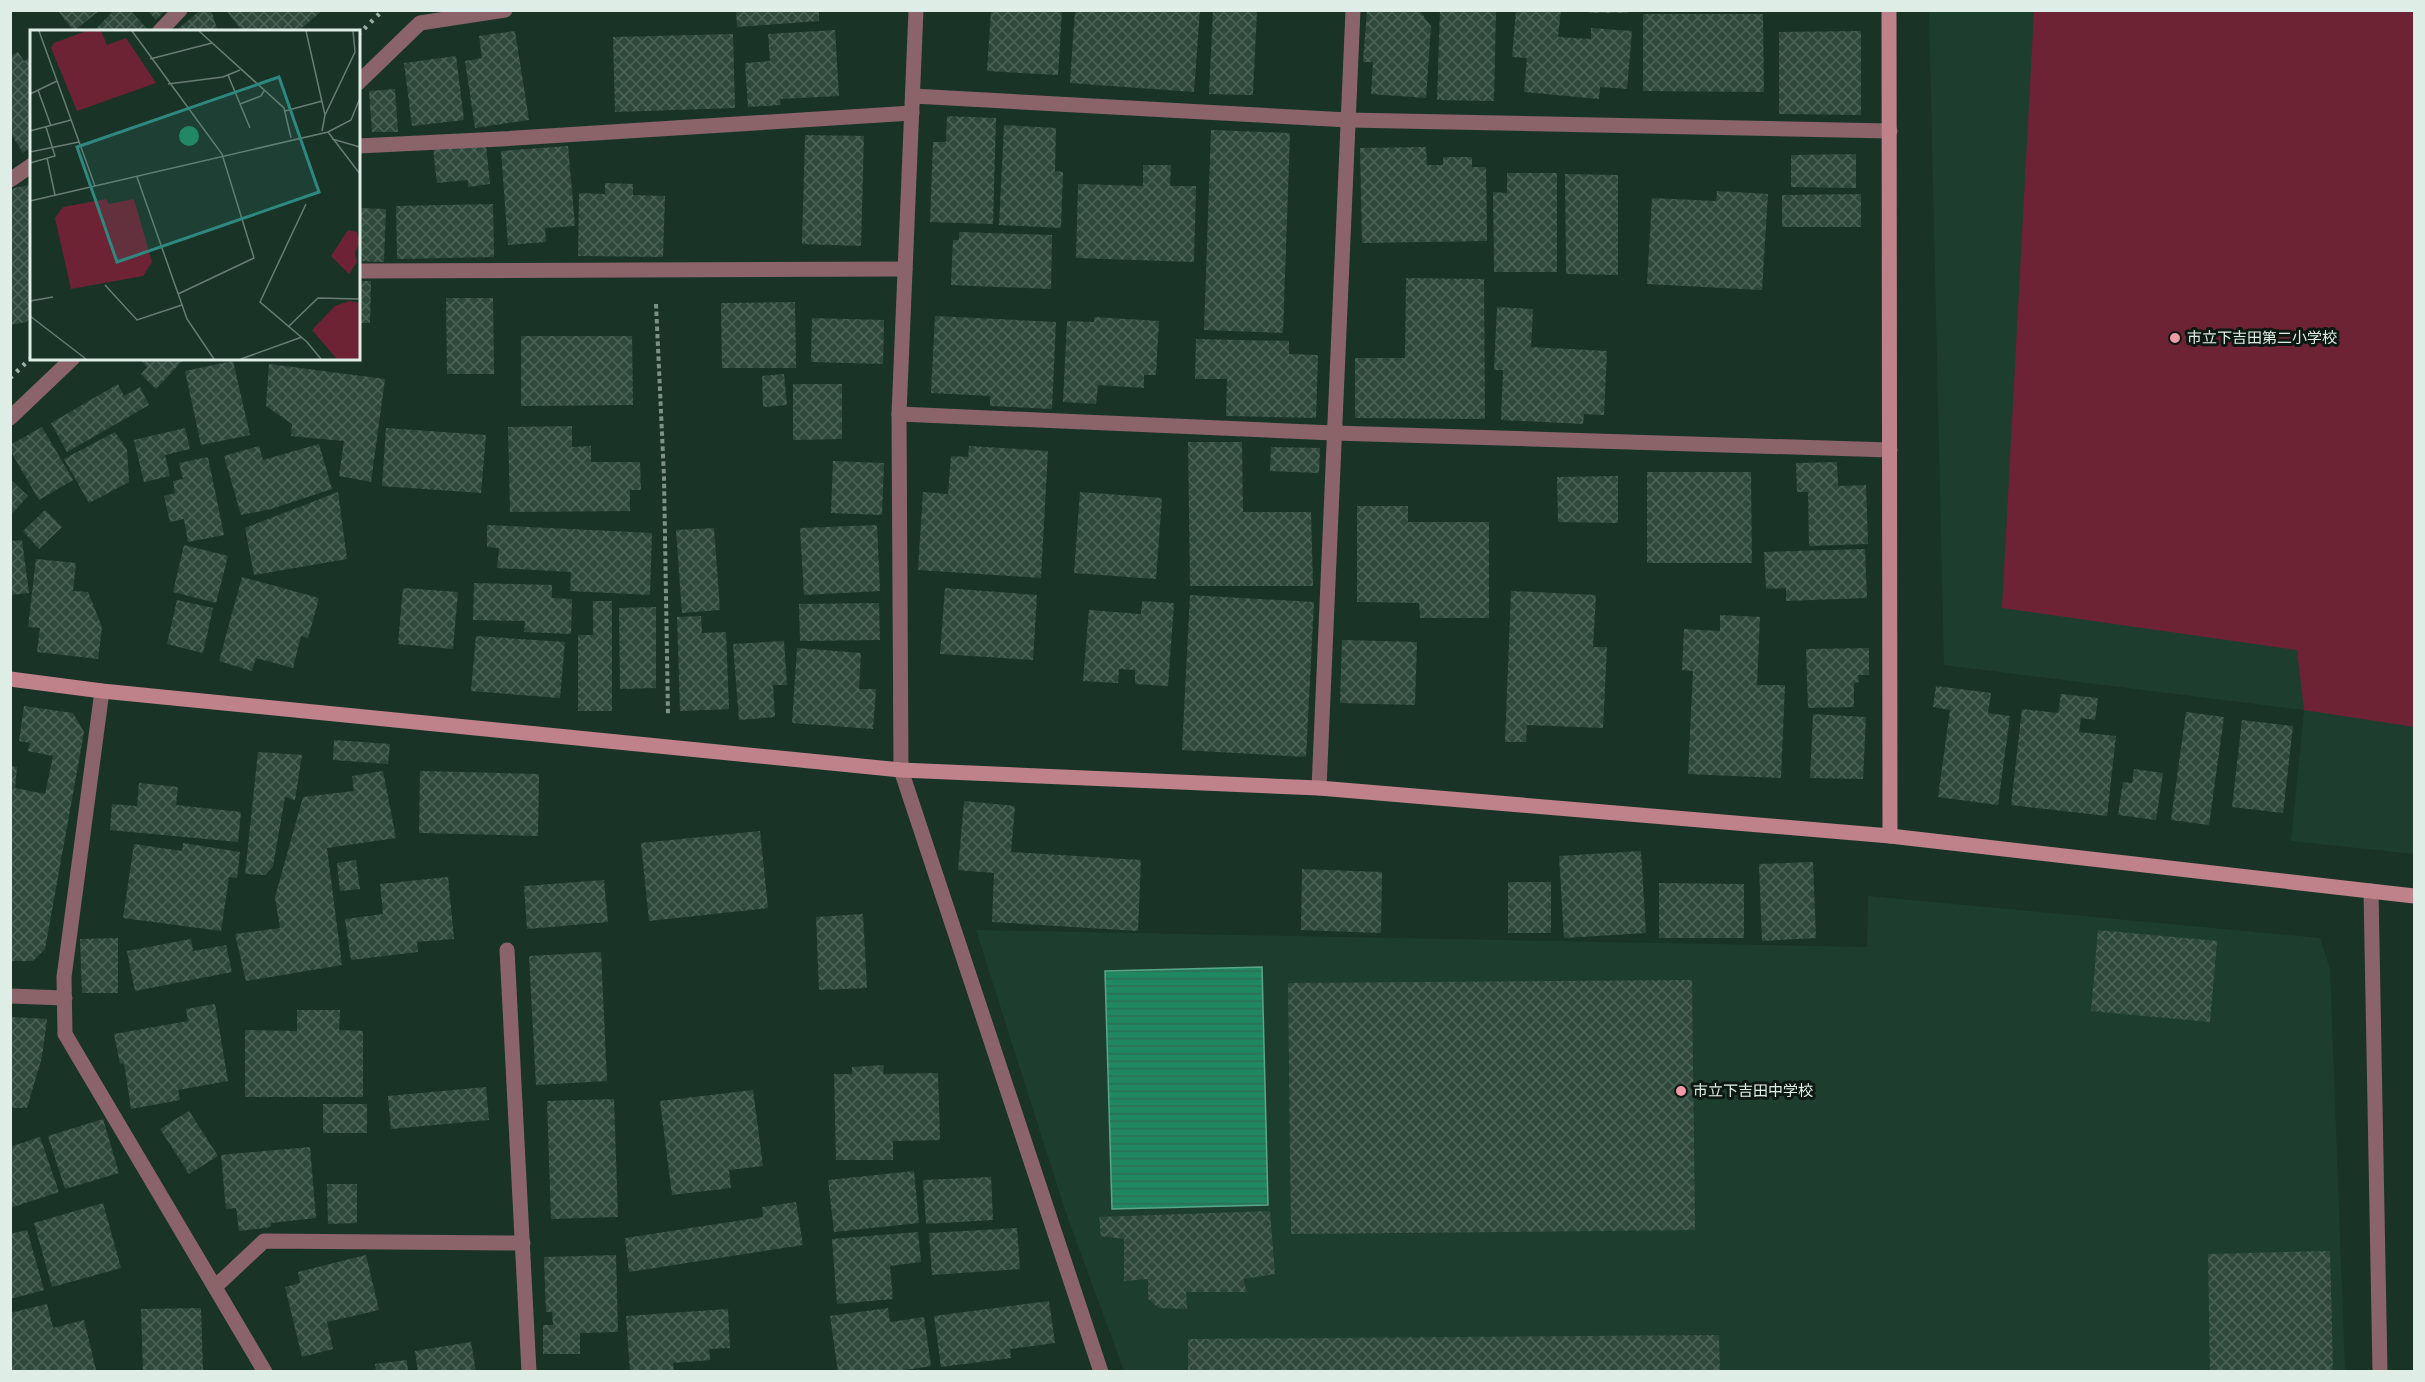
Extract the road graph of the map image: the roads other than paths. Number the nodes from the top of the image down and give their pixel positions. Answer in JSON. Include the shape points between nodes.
{"nodes":[{"id":1,"x":180,"y":10,"type":"edge"},
{"id":2,"x":505,"y":10,"type":"edge"},
{"id":3,"x":916,"y":10,"type":"edge"},
{"id":4,"x":1353,"y":10,"type":"edge"},
{"id":5,"x":1890,"y":10,"type":"edge"},
{"id":6,"x":161,"y":30,"type":"edge"},
{"id":7,"x":360,"y":81,"type":"edge"},
{"id":8,"x":913,"y":96,"type":"junction"},
{"id":9,"x":912,"y":113,"type":"junction"},
{"id":10,"x":1348,"y":120,"type":"junction"},
{"id":11,"x":1890,"y":131,"type":"junction"},
{"id":12,"x":360,"y":146,"type":"edge"},
{"id":13,"x":30,"y":166,"type":"edge"},
{"id":14,"x":10,"y":180,"type":"edge"},
{"id":15,"x":905,"y":269,"type":"junction"},
{"id":16,"x":360,"y":271,"type":"edge"},
{"id":17,"x":71,"y":360,"type":"edge"},
{"id":18,"x":899,"y":414,"type":"junction"},
{"id":19,"x":10,"y":418,"type":"edge"},
{"id":20,"x":1334,"y":433,"type":"junction"},
{"id":21,"x":1890,"y":450,"type":"junction"},
{"id":22,"x":10,"y":679,"type":"edge"},
{"id":23,"x":102,"y":691,"type":"junction"},
{"id":24,"x":901,"y":770,"type":"junction"},
{"id":25,"x":1319,"y":788,"type":"junction"},
{"id":26,"x":1890,"y":836,"type":"junction"},
{"id":27,"x":2371,"y":891,"type":"junction"},
{"id":28,"x":2415,"y":896,"type":"edge"},
{"id":29,"x":507,"y":950,"type":"dead end"},
{"id":30,"x":10,"y":996,"type":"edge"},
{"id":31,"x":65,"y":998,"type":"junction"},
{"id":32,"x":522,"y":1244,"type":"junction"},
{"id":33,"x":215,"y":1287,"type":"junction"},
{"id":34,"x":265,"y":1371,"type":"edge"},
{"id":35,"x":529,"y":1371,"type":"edge"},
{"id":36,"x":1101,"y":1371,"type":"edge"},
{"id":37,"x":2380,"y":1371,"type":"edge"}],
"edges":[{"from":1,"to":6,"type":"street"},
{"from":2,"to":7,"type":"street","via":[[420,23]]},
{"from":3,"to":8,"type":"street"},
{"from":4,"to":10,"type":"street"},
{"from":5,"to":11,"type":"street"},
{"from":8,"to":9,"type":"street"},
{"from":8,"to":10,"type":"street"},
{"from":9,"to":12,"type":"street"},
{"from":9,"to":15,"type":"street"},
{"from":10,"to":11,"type":"street"},
{"from":10,"to":20,"type":"street"},
{"from":11,"to":21,"type":"street"},
{"from":13,"to":14,"type":"street"},
{"from":15,"to":16,"type":"street"},
{"from":15,"to":18,"type":"street"},
{"from":17,"to":19,"type":"street"},
{"from":18,"to":20,"type":"street"},
{"from":18,"to":24,"type":"street"},
{"from":20,"to":21,"type":"street"},
{"from":20,"to":25,"type":"street"},
{"from":21,"to":26,"type":"street"},
{"from":22,"to":23,"type":"street"},
{"from":23,"to":24,"type":"street"},
{"from":23,"to":31,"type":"street","via":[[64,977]]},
{"from":24,"to":25,"type":"street"},
{"from":24,"to":36,"type":"street"},
{"from":25,"to":26,"type":"street"},
{"from":26,"to":27,"type":"street"},
{"from":27,"to":28,"type":"street"},
{"from":27,"to":37,"type":"street"},
{"from":29,"to":32,"type":"street"},
{"from":30,"to":31,"type":"street"},
{"from":31,"to":33,"type":"street","via":[[65,1034]]},
{"from":32,"to":33,"type":"street","via":[[264,1241]]},
{"from":32,"to":35,"type":"street"},
{"from":33,"to":34,"type":"street"}]}
